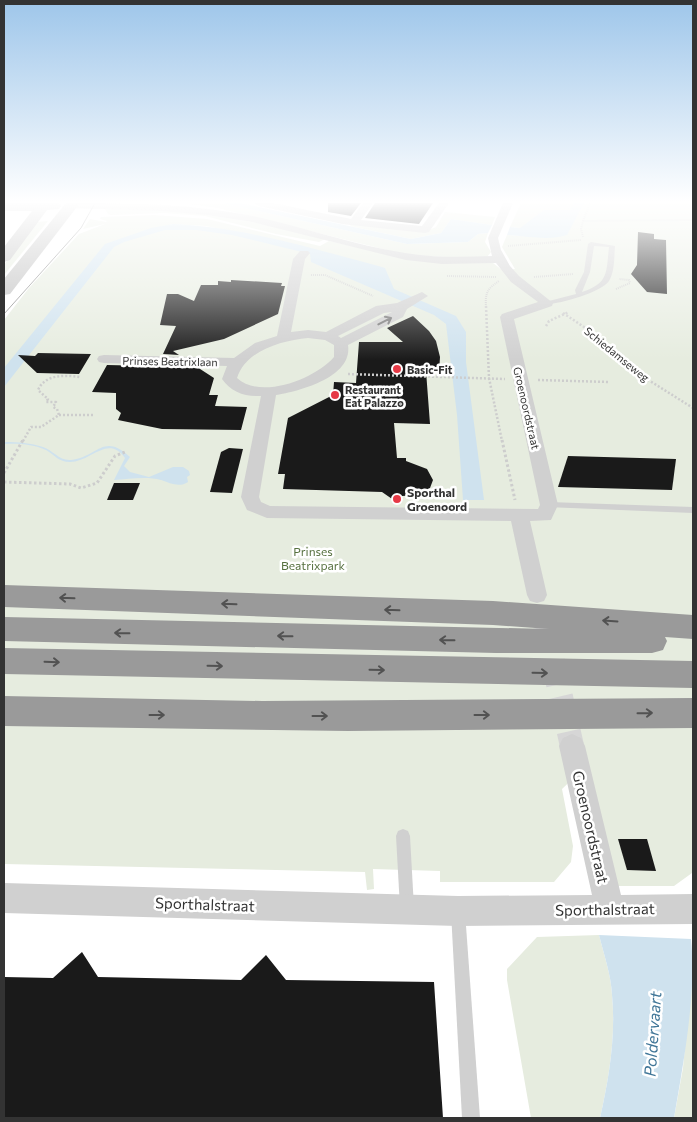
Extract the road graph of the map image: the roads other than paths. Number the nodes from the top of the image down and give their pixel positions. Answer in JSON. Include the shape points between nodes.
{"nodes":[{"id":1,"x":32,"y":255,"type":"edge"},
{"id":2,"x":302,"y":255,"type":"edge"},
{"id":3,"x":399,"y":255,"type":"edge"},
{"id":4,"x":499,"y":255,"type":"edge"},
{"id":5,"x":589,"y":255,"type":"edge"},
{"id":6,"x":611,"y":255,"type":"edge"},
{"id":7,"x":501,"y":259,"type":"junction"},
{"id":8,"x":4,"y":290,"type":"edge"},
{"id":9,"x":579,"y":294,"type":"junction"},
{"id":10,"x":422,"y":296,"type":"dead end"},
{"id":11,"x":547,"y":303,"type":"junction"},
{"id":12,"x":402,"y":306,"type":"junction"},
{"id":13,"x":328,"y":336,"type":"junction"},
{"id":14,"x":283,"y":338,"type":"junction"},
{"id":15,"x":341,"y":343,"type":"junction"},
{"id":16,"x":104,"y":359,"type":"dead end"},
{"id":17,"x":235,"y":362,"type":"junction"},
{"id":18,"x":269,"y":392,"type":"junction"},
{"id":19,"x":549,"y":505,"type":"junction"},
{"id":20,"x":693,"y":510,"type":"edge"},
{"id":21,"x":519,"y":516,"type":"junction"},
{"id":22,"x":537,"y":595,"type":"dead end"},
{"id":23,"x":4,"y":596,"type":"edge"},
{"id":24,"x":693,"y":627,"type":"edge"},
{"id":25,"x":4,"y":629,"type":"edge"},
{"id":26,"x":693,"y":641,"type":"edge"},
{"id":27,"x":4,"y":661,"type":"edge"},
{"id":28,"x":693,"y":675,"type":"edge"},
{"id":29,"x":4,"y":711,"type":"edge"},
{"id":30,"x":693,"y":713,"type":"edge"},
{"id":31,"x":572,"y":746,"type":"tunnel mouth"},
{"id":32,"x":403,"y":836,"type":"dead end"},
{"id":33,"x":4,"y":898,"type":"edge"},
{"id":34,"x":693,"y":908,"type":"edge"},
{"id":35,"x":610,"y":909,"type":"junction"},
{"id":36,"x":407,"y":910,"type":"junction"},
{"id":37,"x":458,"y":911,"type":"junction"},
{"id":38,"x":471,"y":1118,"type":"edge"}],
"edges":[{"from":1,"to":8,"type":"main road"},
{"from":2,"to":14,"type":"street"},
{"from":3,"to":7,"type":"street","via":[[452,260]]},
{"from":4,"to":7,"type":"street"},
{"from":5,"to":9,"type":"lane"},
{"from":6,"to":9,"type":"lane","via":[[607,281]]},
{"from":7,"to":11,"type":"street","via":[[519,283]]},
{"from":9,"to":11,"type":"lane"},
{"from":10,"to":12,"type":"street","name":"Prinses Beatrixlaan"},
{"from":11,"to":19,"type":"street","name":"Groenoordstraat","via":[[507,317]]},
{"from":12,"to":13,"type":"street","name":"Prinses Beatrixlaan","via":[[381,309]]},
{"from":15,"to":12,"type":"street","name":"Prinses Beatrixlaan","one_way":true,"via":[[398,314]]},
{"from":13,"to":14,"type":"street","name":"Prinses Beatrixlaan","via":[[308,334]]},
{"from":13,"to":15,"type":"street","name":"Prinses Beatrixlaan"},
{"from":14,"to":17,"type":"street","name":"Prinses Beatrixlaan"},
{"from":15,"to":18,"type":"street","name":"Prinses Beatrixlaan","via":[[340,359],[323,374]]},
{"from":16,"to":17,"type":"street","name":"Prinses Beatrixlaan"},
{"from":17,"to":18,"type":"street","name":"Prinses Beatrixlaan","via":[[229,379],[236,386],[247,391]]},
{"from":18,"to":21,"type":"street","via":[[250,497],[254,506],[267,512]]},
{"from":19,"to":20,"type":"lane"},
{"from":19,"to":21,"type":"street","via":[[544,515]]},
{"from":21,"to":22,"type":"street"},
{"from":24,"to":23,"type":"highway","one_way":true,"via":[[493,613]]},
{"from":26,"to":25,"type":"highway","one_way":true,"via":[[496,641]]},
{"from":27,"to":28,"type":"highway","one_way":true},
{"from":29,"to":30,"type":"highway","one_way":true,"via":[[260,716]]},
{"from":31,"to":35,"type":"street","name":"Groenoordstraat"},
{"from":32,"to":36,"type":"lane"},
{"from":33,"to":36,"type":"street","name":"Sporthalstraat"},
{"from":34,"to":35,"type":"street","name":"Sporthalstraat"},
{"from":35,"to":37,"type":"street","name":"Sporthalstraat"},
{"from":36,"to":37,"type":"street","name":"Sporthalstraat"},
{"from":37,"to":38,"type":"lane"}]}
